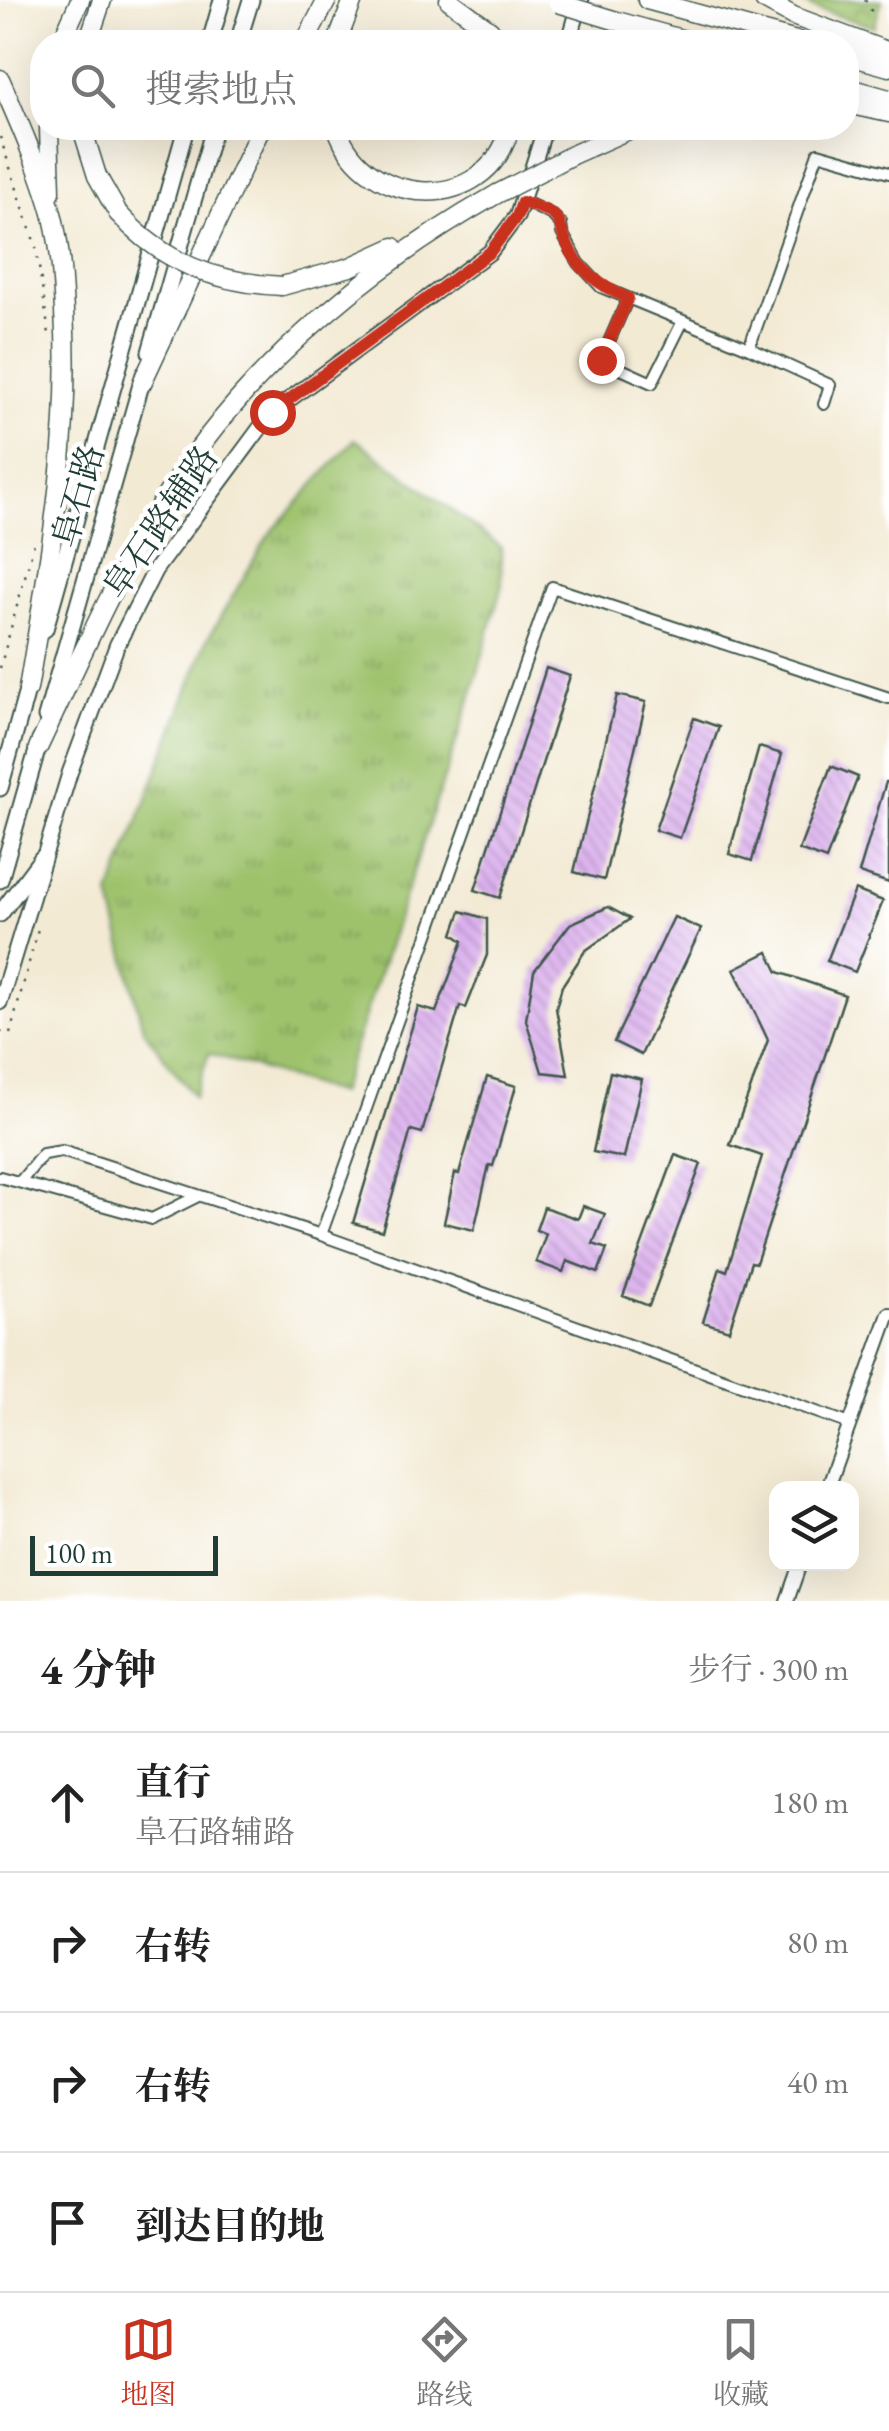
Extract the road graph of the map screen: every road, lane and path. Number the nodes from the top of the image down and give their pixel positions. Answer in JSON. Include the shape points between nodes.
{"nodes":[{"id":1,"x":80,"y":0,"type":"edge"},
{"id":2,"x":102,"y":0,"type":"edge"},
{"id":3,"x":222,"y":0,"type":"edge"},
{"id":4,"x":250,"y":0,"type":"edge"},
{"id":5,"x":327,"y":0,"type":"edge"},
{"id":6,"x":353,"y":0,"type":"edge"},
{"id":7,"x":448,"y":0,"type":"edge"},
{"id":8,"x":582,"y":0,"type":"edge"},
{"id":9,"x":647,"y":0,"type":"edge"},
{"id":10,"x":764,"y":0,"type":"edge"},
{"id":11,"x":866,"y":0,"type":"edge"},
{"id":12,"x":553,"y":2,"type":"edge"},
{"id":13,"x":872,"y":14,"type":"dead end"},
{"id":14,"x":67,"y":30,"type":"edge"},
{"id":15,"x":92,"y":30,"type":"edge"},
{"id":16,"x":213,"y":30,"type":"edge"},
{"id":17,"x":241,"y":30,"type":"edge"},
{"id":18,"x":311,"y":30,"type":"edge"},
{"id":19,"x":342,"y":30,"type":"edge"},
{"id":20,"x":490,"y":30,"type":"edge"},
{"id":21,"x":573,"y":30,"type":"edge"},
{"id":22,"x":649,"y":30,"type":"edge"},
{"id":23,"x":756,"y":30,"type":"edge"},
{"id":24,"x":830,"y":30,"type":"edge"},
{"id":25,"x":859,"y":41,"type":"edge"},
{"id":26,"x":889,"y":52,"type":"edge"},
{"id":27,"x":859,"y":59,"type":"edge"},
{"id":28,"x":889,"y":67,"type":"edge"},
{"id":29,"x":0,"y":79,"type":"edge"},
{"id":30,"x":859,"y":91,"type":"edge"},
{"id":31,"x":889,"y":99,"type":"edge"},
{"id":32,"x":859,"y":106,"type":"edge"},
{"id":33,"x":889,"y":112,"type":"edge"},
{"id":34,"x":0,"y":137,"type":"edge"},
{"id":35,"x":49,"y":140,"type":"edge"},
{"id":36,"x":86,"y":140,"type":"edge"},
{"id":37,"x":183,"y":140,"type":"edge"},
{"id":38,"x":211,"y":140,"type":"edge"},
{"id":39,"x":254,"y":140,"type":"edge"},
{"id":40,"x":343,"y":140,"type":"edge"},
{"id":41,"x":504,"y":140,"type":"edge"},
{"id":42,"x":541,"y":140,"type":"edge"},
{"id":43,"x":605,"y":140,"type":"edge"},
{"id":44,"x":889,"y":173,"type":"edge"},
{"id":45,"x":522,"y":202,"type":"junction"},
{"id":46,"x":51,"y":209,"type":"junction"},
{"id":47,"x":438,"y":227,"type":"junction"},
{"id":48,"x":628,"y":298,"type":"junction"},
{"id":49,"x":683,"y":321,"type":"junction"},
{"id":50,"x":49,"y":343,"type":"dead end"},
{"id":51,"x":749,"y":348,"type":"junction"},
{"id":52,"x":142,"y":383,"type":"junction"},
{"id":53,"x":824,"y":404,"type":"dead end"},
{"id":54,"x":37,"y":533,"type":"dead end"},
{"id":55,"x":0,"y":668,"type":"edge"},
{"id":56,"x":28,"y":689,"type":"junction"},
{"id":57,"x":889,"y":698,"type":"edge"},
{"id":58,"x":38,"y":748,"type":"junction"},
{"id":59,"x":0,"y":788,"type":"edge"},
{"id":60,"x":42,"y":858,"type":"junction"},
{"id":61,"x":0,"y":880,"type":"edge"},
{"id":62,"x":0,"y":914,"type":"edge"},
{"id":63,"x":40,"y":926,"type":"dead end"},
{"id":64,"x":0,"y":1002,"type":"edge"},
{"id":65,"x":0,"y":1031,"type":"edge"},
{"id":66,"x":0,"y":1177,"type":"edge"},
{"id":67,"x":20,"y":1182,"type":"junction"},
{"id":68,"x":196,"y":1196,"type":"junction"},
{"id":69,"x":321,"y":1235,"type":"junction"},
{"id":70,"x":889,"y":1314,"type":"edge"},
{"id":71,"x":850,"y":1424,"type":"junction"},
{"id":72,"x":830,"y":1481,"type":"edge"},
{"id":73,"x":798,"y":1571,"type":"edge"},
{"id":74,"x":787,"y":1601,"type":"edge"}],
"edges":[{"from":1,"to":14,"type":"highway"},
{"from":2,"to":15,"type":"highway"},
{"from":3,"to":16,"type":"highway"},
{"from":4,"to":17,"type":"highway"},
{"from":5,"to":18,"type":"highway"},
{"from":6,"to":19,"type":"highway"},
{"from":7,"to":20,"type":"highway"},
{"from":8,"to":21,"type":"main road"},
{"from":9,"to":23,"type":"highway"},
{"from":10,"to":24,"type":"highway"},
{"from":11,"to":13,"type":"path"},
{"from":12,"to":22,"type":"highway","bridge":true},
{"from":25,"to":26,"type":"highway"},
{"from":27,"to":28,"type":"highway"},
{"from":29,"to":46,"type":"highway"},
{"from":30,"to":31,"type":"highway"},
{"from":32,"to":33,"type":"highway"},
{"from":34,"to":50,"type":"path","via":[[36,247]]},
{"from":35,"to":46,"type":"highway"},
{"from":36,"to":47,"type":"highway","bridge":true,"via":[[118,214],[158,250],[188,268],[246,284],[282,286],[350,267]]},
{"from":37,"to":56,"type":"highway","name":"阜石路"},
{"from":38,"to":52,"type":"highway","name":"阜石路"},
{"from":39,"to":52,"type":"highway"},
{"from":40,"to":41,"type":"highway","via":[[369,174],[392,186],[440,192],[467,183],[492,162]]},
{"from":42,"to":45,"type":"main road","name":"阜石路辅路"},
{"from":43,"to":47,"type":"highway","bridge":true},
{"from":44,"to":51,"type":"street","via":[[818,153]]},
{"from":45,"to":48,"type":"street","via":[[552,215],[579,263],[601,287]]},
{"from":45,"to":60,"type":"main road","name":"阜石路辅路","via":[[490,252],[272,412],[184,530],[116,645]]},
{"from":46,"to":56,"type":"highway","via":[[63,284],[65,421]]},
{"from":47,"to":58,"type":"highway","via":[[304,329],[221,420],[131,555]]},
{"from":48,"to":49,"type":"street"},
{"from":48,"to":49,"type":"street","via":[[601,360],[652,383]]},
{"from":49,"to":51,"type":"street"},
{"from":51,"to":53,"type":"street","via":[[830,385]]},
{"from":52,"to":58,"type":"highway","name":"阜石路"},
{"from":54,"to":55,"type":"path"},
{"from":56,"to":59,"type":"highway","name":"阜石路"},
{"from":57,"to":69,"type":"street","via":[[552,588]]},
{"from":58,"to":61,"type":"highway","name":"阜石路"},
{"from":60,"to":62,"type":"highway"},
{"from":60,"to":64,"type":"main road","name":"阜石路辅路"},
{"from":63,"to":65,"type":"path","via":[[10,1034]]},
{"from":66,"to":67,"type":"street"},
{"from":67,"to":68,"type":"street","via":[[152,1220]]},
{"from":67,"to":68,"type":"street","via":[[44,1154],[62,1150]]},
{"from":68,"to":69,"type":"street"},
{"from":69,"to":71,"type":"street"},
{"from":70,"to":71,"type":"street"},
{"from":71,"to":72,"type":"street"},
{"from":73,"to":74,"type":"street"}]}
